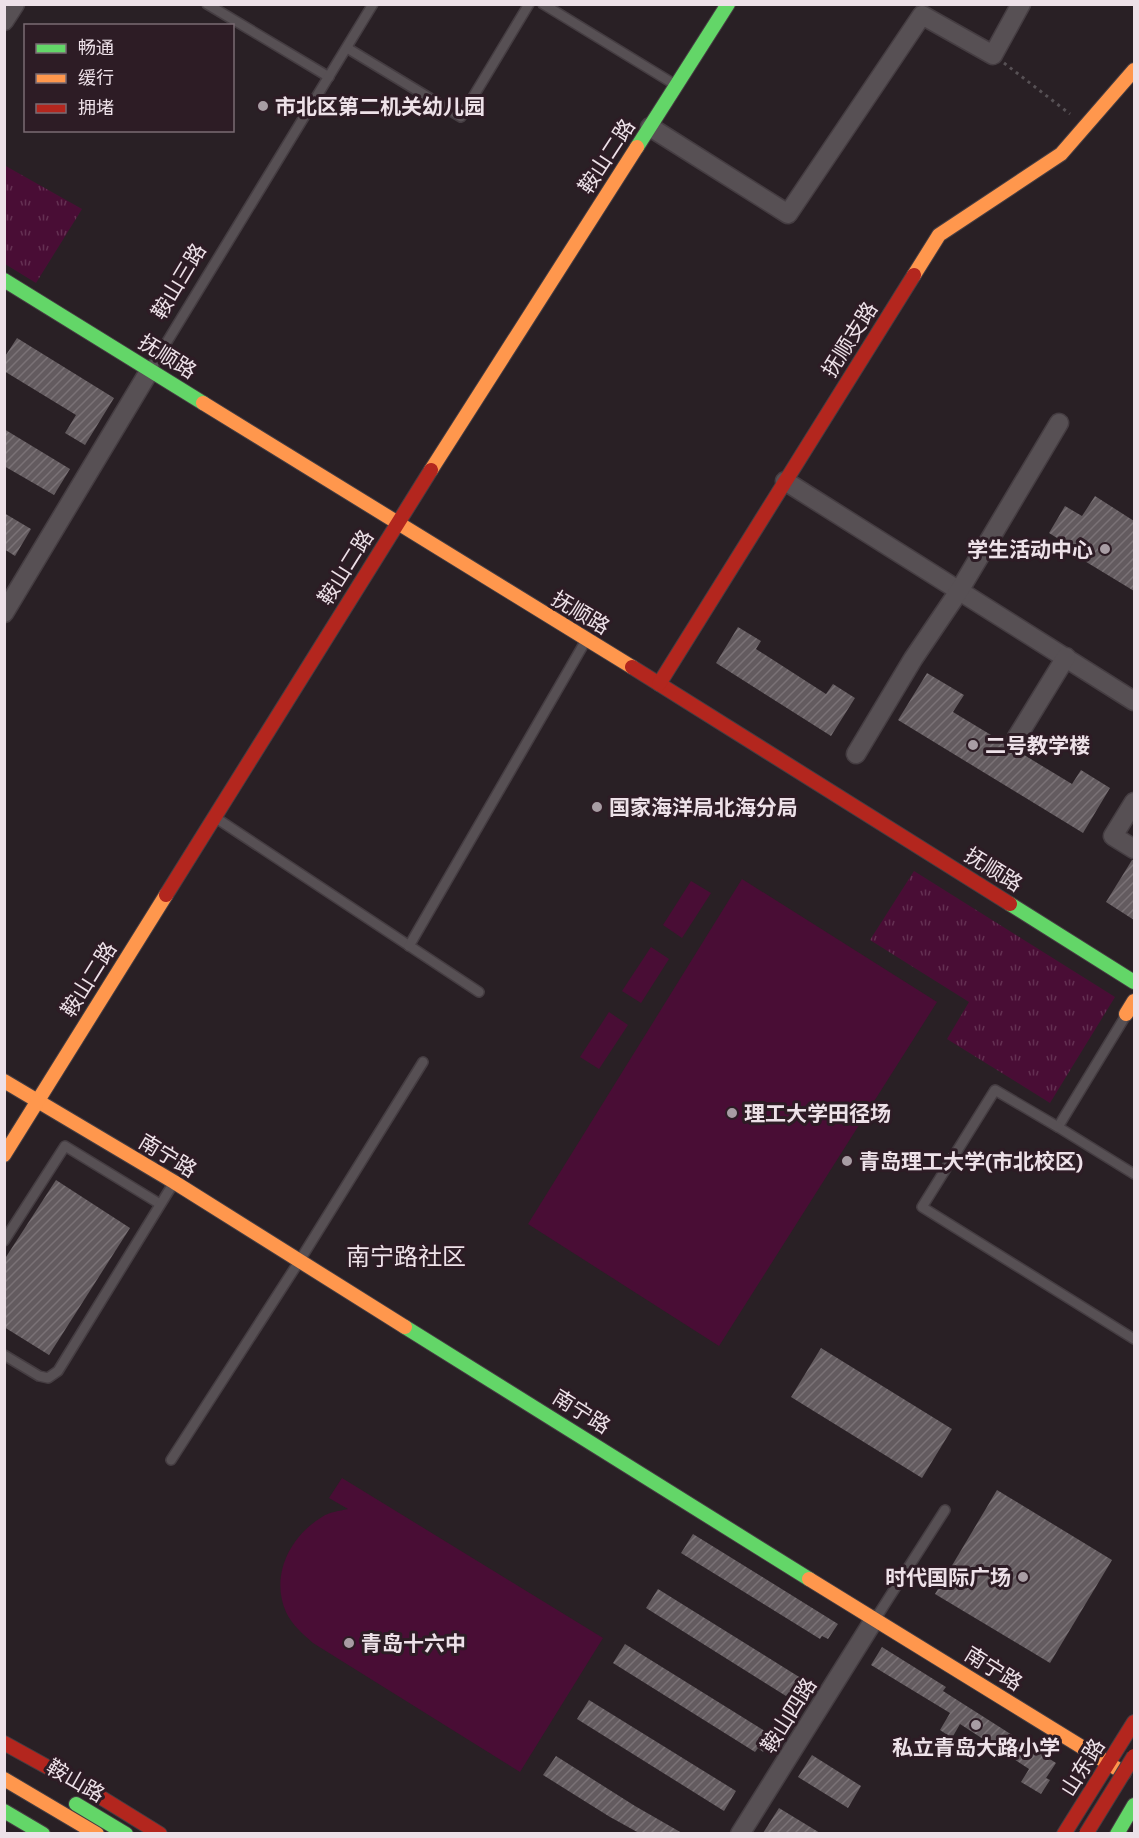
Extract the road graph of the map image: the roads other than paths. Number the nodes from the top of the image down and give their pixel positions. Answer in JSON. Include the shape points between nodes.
{"nodes":[{"id":1,"x":15,"y":4,"type":"edge"},
{"id":2,"x":207,"y":4,"type":"edge"},
{"id":3,"x":373,"y":4,"type":"edge"},
{"id":4,"x":529,"y":4,"type":"edge"},
{"id":5,"x":543,"y":4,"type":"edge"},
{"id":6,"x":728,"y":4,"type":"edge"},
{"id":7,"x":1022,"y":4,"type":"edge"},
{"id":8,"x":4,"y":21,"type":"edge"},
{"id":9,"x":347,"y":48,"type":"junction"},
{"id":10,"x":1134,"y":70,"type":"edge"},
{"id":11,"x":329,"y":78,"type":"junction"},
{"id":12,"x":676,"y":86,"type":"junction"},
{"id":13,"x":650,"y":127,"type":"junction"},
{"id":14,"x":4,"y":280,"type":"edge"},
{"id":15,"x":150,"y":370,"type":"junction"},
{"id":16,"x":1059,"y":423,"type":"dead end"},
{"id":17,"x":785,"y":481,"type":"junction"},
{"id":18,"x":397,"y":523,"type":"junction"},
{"id":19,"x":959,"y":591,"type":"junction"},
{"id":20,"x":4,"y":613,"type":"edge"},
{"id":21,"x":586,"y":639,"type":"junction"},
{"id":22,"x":1066,"y":657,"type":"junction"},
{"id":23,"x":659,"y":684,"type":"junction"},
{"id":24,"x":1134,"y":700,"type":"edge"},
{"id":25,"x":1017,"y":737,"type":"dead end"},
{"id":26,"x":856,"y":754,"type":"dead end"},
{"id":27,"x":1134,"y":802,"type":"edge"},
{"id":28,"x":214,"y":817,"type":"junction"},
{"id":29,"x":1134,"y":849,"type":"edge"},
{"id":30,"x":409,"y":946,"type":"junction"},
{"id":31,"x":1134,"y":982,"type":"edge"},
{"id":32,"x":479,"y":992,"type":"dead end"},
{"id":33,"x":1134,"y":1000,"type":"edge"},
{"id":34,"x":1126,"y":1014,"type":"joint"},
{"id":35,"x":423,"y":1062,"type":"dead end"},
{"id":36,"x":4,"y":1081,"type":"edge"},
{"id":37,"x":37,"y":1102,"type":"junction"},
{"id":38,"x":1058,"y":1127,"type":"junction"},
{"id":39,"x":4,"y":1155,"type":"edge"},
{"id":40,"x":1134,"y":1174,"type":"edge"},
{"id":41,"x":174,"y":1182,"type":"junction"},
{"id":42,"x":160,"y":1204,"type":"junction"},
{"id":43,"x":4,"y":1241,"type":"edge"},
{"id":44,"x":300,"y":1260,"type":"junction"},
{"id":45,"x":1134,"y":1339,"type":"edge"},
{"id":46,"x":4,"y":1355,"type":"edge"},
{"id":47,"x":171,"y":1460,"type":"dead end"},
{"id":48,"x":945,"y":1509,"type":"dead end"},
{"id":49,"x":874,"y":1620,"type":"junction"},
{"id":50,"x":1134,"y":1722,"type":"edge"},
{"id":51,"x":4,"y":1743,"type":"edge"},
{"id":52,"x":1134,"y":1756,"type":"edge"},
{"id":53,"x":1109,"y":1764,"type":"junction"},
{"id":54,"x":4,"y":1779,"type":"edge"},
{"id":55,"x":1134,"y":1779,"type":"edge"},
{"id":56,"x":68,"y":1799,"type":"dead end"},
{"id":57,"x":1134,"y":1805,"type":"edge"},
{"id":58,"x":4,"y":1811,"type":"edge"},
{"id":59,"x":4,"y":1825,"type":"edge"},
{"id":60,"x":18,"y":1833,"type":"edge"},
{"id":61,"x":43,"y":1833,"type":"edge"},
{"id":62,"x":97,"y":1833,"type":"edge"},
{"id":63,"x":126,"y":1833,"type":"edge"},
{"id":64,"x":160,"y":1833,"type":"edge"},
{"id":65,"x":740,"y":1833,"type":"edge"},
{"id":66,"x":1064,"y":1833,"type":"edge"},
{"id":67,"x":1086,"y":1833,"type":"edge"},
{"id":68,"x":1117,"y":1833,"type":"edge"}],
"edges":[{"from":1,"to":8,"type":"street"},
{"from":2,"to":11,"type":"lane"},
{"from":3,"to":9,"type":"lane","name":"鞍山三路"},
{"from":4,"to":9,"type":"lane","via":[[461,117]]},
{"from":5,"to":12,"type":"lane"},
{"from":6,"to":12,"type":"main road","name":"鞍山二路"},
{"from":7,"to":13,"type":"street","via":[[993,55],[922,15],[788,214]]},
{"from":9,"to":11,"type":"lane","name":"鞍山三路"},
{"from":10,"to":17,"type":"main road","name":"抚顺支路","via":[[1061,154],[939,235]]},
{"from":11,"to":15,"type":"lane","name":"鞍山三路"},
{"from":12,"to":13,"type":"main road","name":"鞍山二路"},
{"from":13,"to":18,"type":"main road","name":"鞍山二路"},
{"from":14,"to":15,"type":"main road","name":"抚顺路"},
{"from":15,"to":18,"type":"main road","name":"抚顺路"},
{"from":15,"to":20,"type":"street","name":"鞍山三路"},
{"from":16,"to":19,"type":"street"},
{"from":17,"to":19,"type":"street"},
{"from":17,"to":23,"type":"main road","name":"抚顺支路"},
{"from":18,"to":21,"type":"main road","name":"抚顺路"},
{"from":18,"to":28,"type":"main road","name":"鞍山二路"},
{"from":19,"to":22,"type":"street"},
{"from":19,"to":26,"type":"street"},
{"from":21,"to":23,"type":"main road","name":"抚顺路"},
{"from":21,"to":30,"type":"lane"},
{"from":22,"to":24,"type":"street"},
{"from":22,"to":25,"type":"street"},
{"from":23,"to":31,"type":"main road","name":"抚顺路"},
{"from":27,"to":29,"type":"street","via":[[1113,836]]},
{"from":28,"to":30,"type":"lane"},
{"from":28,"to":37,"type":"main road","name":"鞍山二路"},
{"from":30,"to":32,"type":"lane"},
{"from":33,"to":34,"type":"main road"},
{"from":34,"to":38,"type":"lane"},
{"from":35,"to":44,"type":"lane"},
{"from":36,"to":37,"type":"main road","name":"南宁路"},
{"from":37,"to":39,"type":"main road","name":"鞍山二路"},
{"from":37,"to":41,"type":"main road","name":"南宁路"},
{"from":38,"to":40,"type":"lane"},
{"from":38,"to":45,"type":"lane","via":[[995,1090],[922,1207]]},
{"from":41,"to":42,"type":"lane"},
{"from":41,"to":44,"type":"main road","name":"南宁路"},
{"from":42,"to":43,"type":"lane","via":[[65,1146]]},
{"from":42,"to":46,"type":"lane","via":[[58,1371],[48,1378],[39,1376]]},
{"from":44,"to":47,"type":"lane"},
{"from":44,"to":49,"type":"main road","name":"南宁路"},
{"from":48,"to":49,"type":"lane"},
{"from":49,"to":53,"type":"main road","name":"南宁路"},
{"from":49,"to":65,"type":"street","name":"鞍山四路"},
{"from":50,"to":53,"type":"main road","name":"山东路"},
{"from":51,"to":64,"type":"main road"},
{"from":52,"to":67,"type":"main road","name":"山东路","bridge":true},
{"from":53,"to":55,"type":"main road","name":"南宁路"},
{"from":53,"to":66,"type":"main road","name":"山东路"},
{"from":54,"to":62,"type":"main road"},
{"from":56,"to":63,"type":"main road","name":"鞍山路"},
{"from":57,"to":68,"type":"main road"},
{"from":58,"to":61,"type":"main road"},
{"from":59,"to":60,"type":"main road"}]}
